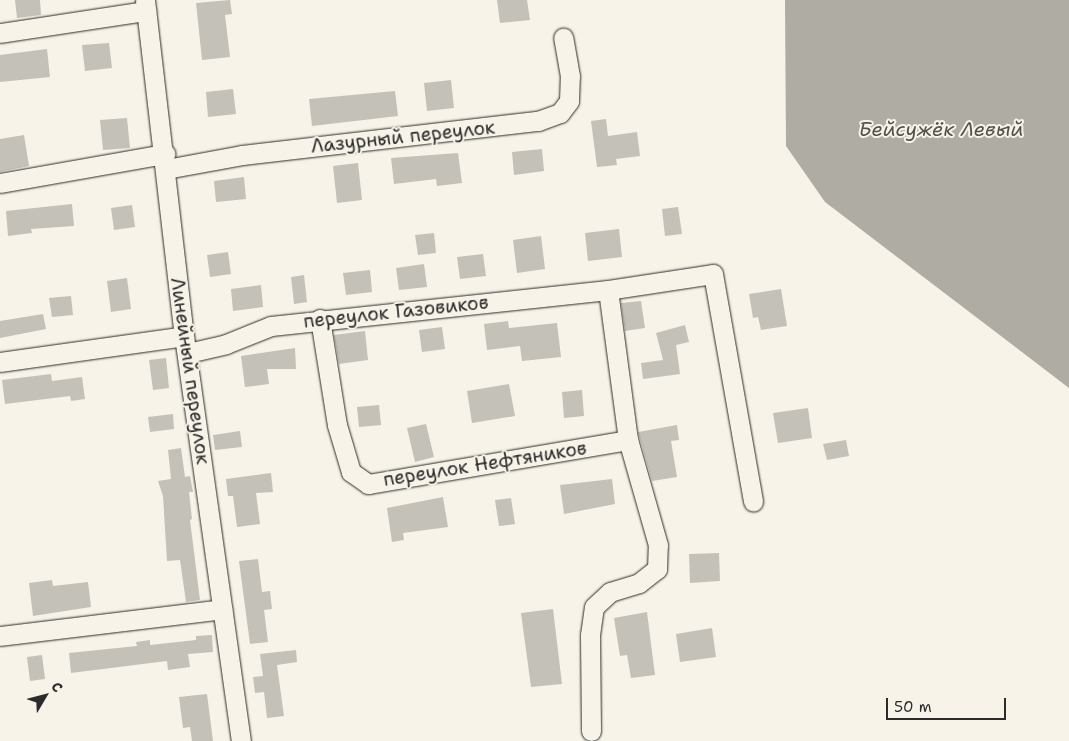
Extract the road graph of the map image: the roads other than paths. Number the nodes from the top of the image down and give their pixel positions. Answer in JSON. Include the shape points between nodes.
{"nodes":[{"id":1,"x":145,"y":5,"type":"edge"},
{"id":2,"x":0,"y":33,"type":"edge"},
{"id":3,"x":563,"y":38,"type":"dead end"},
{"id":4,"x":165,"y":162,"type":"junction"},
{"id":5,"x":0,"y":182,"type":"edge"},
{"id":6,"x":608,"y":290,"type":"junction"},
{"id":7,"x":320,"y":319,"type":"junction"},
{"id":8,"x":186,"y":344,"type":"junction"},
{"id":9,"x":0,"y":362,"type":"edge"},
{"id":10,"x":628,"y":440,"type":"junction"},
{"id":11,"x":753,"y":502,"type":"dead end"},
{"id":12,"x":222,"y":609,"type":"junction"},
{"id":13,"x":0,"y":636,"type":"edge"},
{"id":14,"x":591,"y":731,"type":"dead end"},
{"id":15,"x":241,"y":741,"type":"edge"}],
"edges":[{"from":1,"to":2,"type":"street"},
{"from":1,"to":4,"type":"street","name":"Линейный переулок"},
{"from":3,"to":4,"type":"street","name":"Лазурный переулок","via":[[570,76],[569,101],[560,113],[538,121]]},
{"from":4,"to":5,"type":"street","name":"Лазурный переулок"},
{"from":4,"to":8,"type":"street","name":"Линейный переулок"},
{"from":6,"to":7,"type":"street","name":"переулок Газовиков"},
{"from":6,"to":10,"type":"street"},
{"from":6,"to":11,"type":"street","name":"переулок Газовиков","via":[[713,274]]},
{"from":7,"to":8,"type":"street","name":"переулок Газовиков","via":[[271,326],[226,344]]},
{"from":7,"to":10,"type":"street","name":"переулок Нефтяников","via":[[351,472],[368,484]]},
{"from":8,"to":9,"type":"street","name":"переулок Газовиков"},
{"from":8,"to":12,"type":"street","name":"Линейный переулок"},
{"from":10,"to":14,"type":"street","via":[[658,545],[657,570],[639,583],[610,592],[594,607],[590,635]]},
{"from":12,"to":13,"type":"street"},
{"from":12,"to":15,"type":"street","name":"Линейный переулок"}]}
